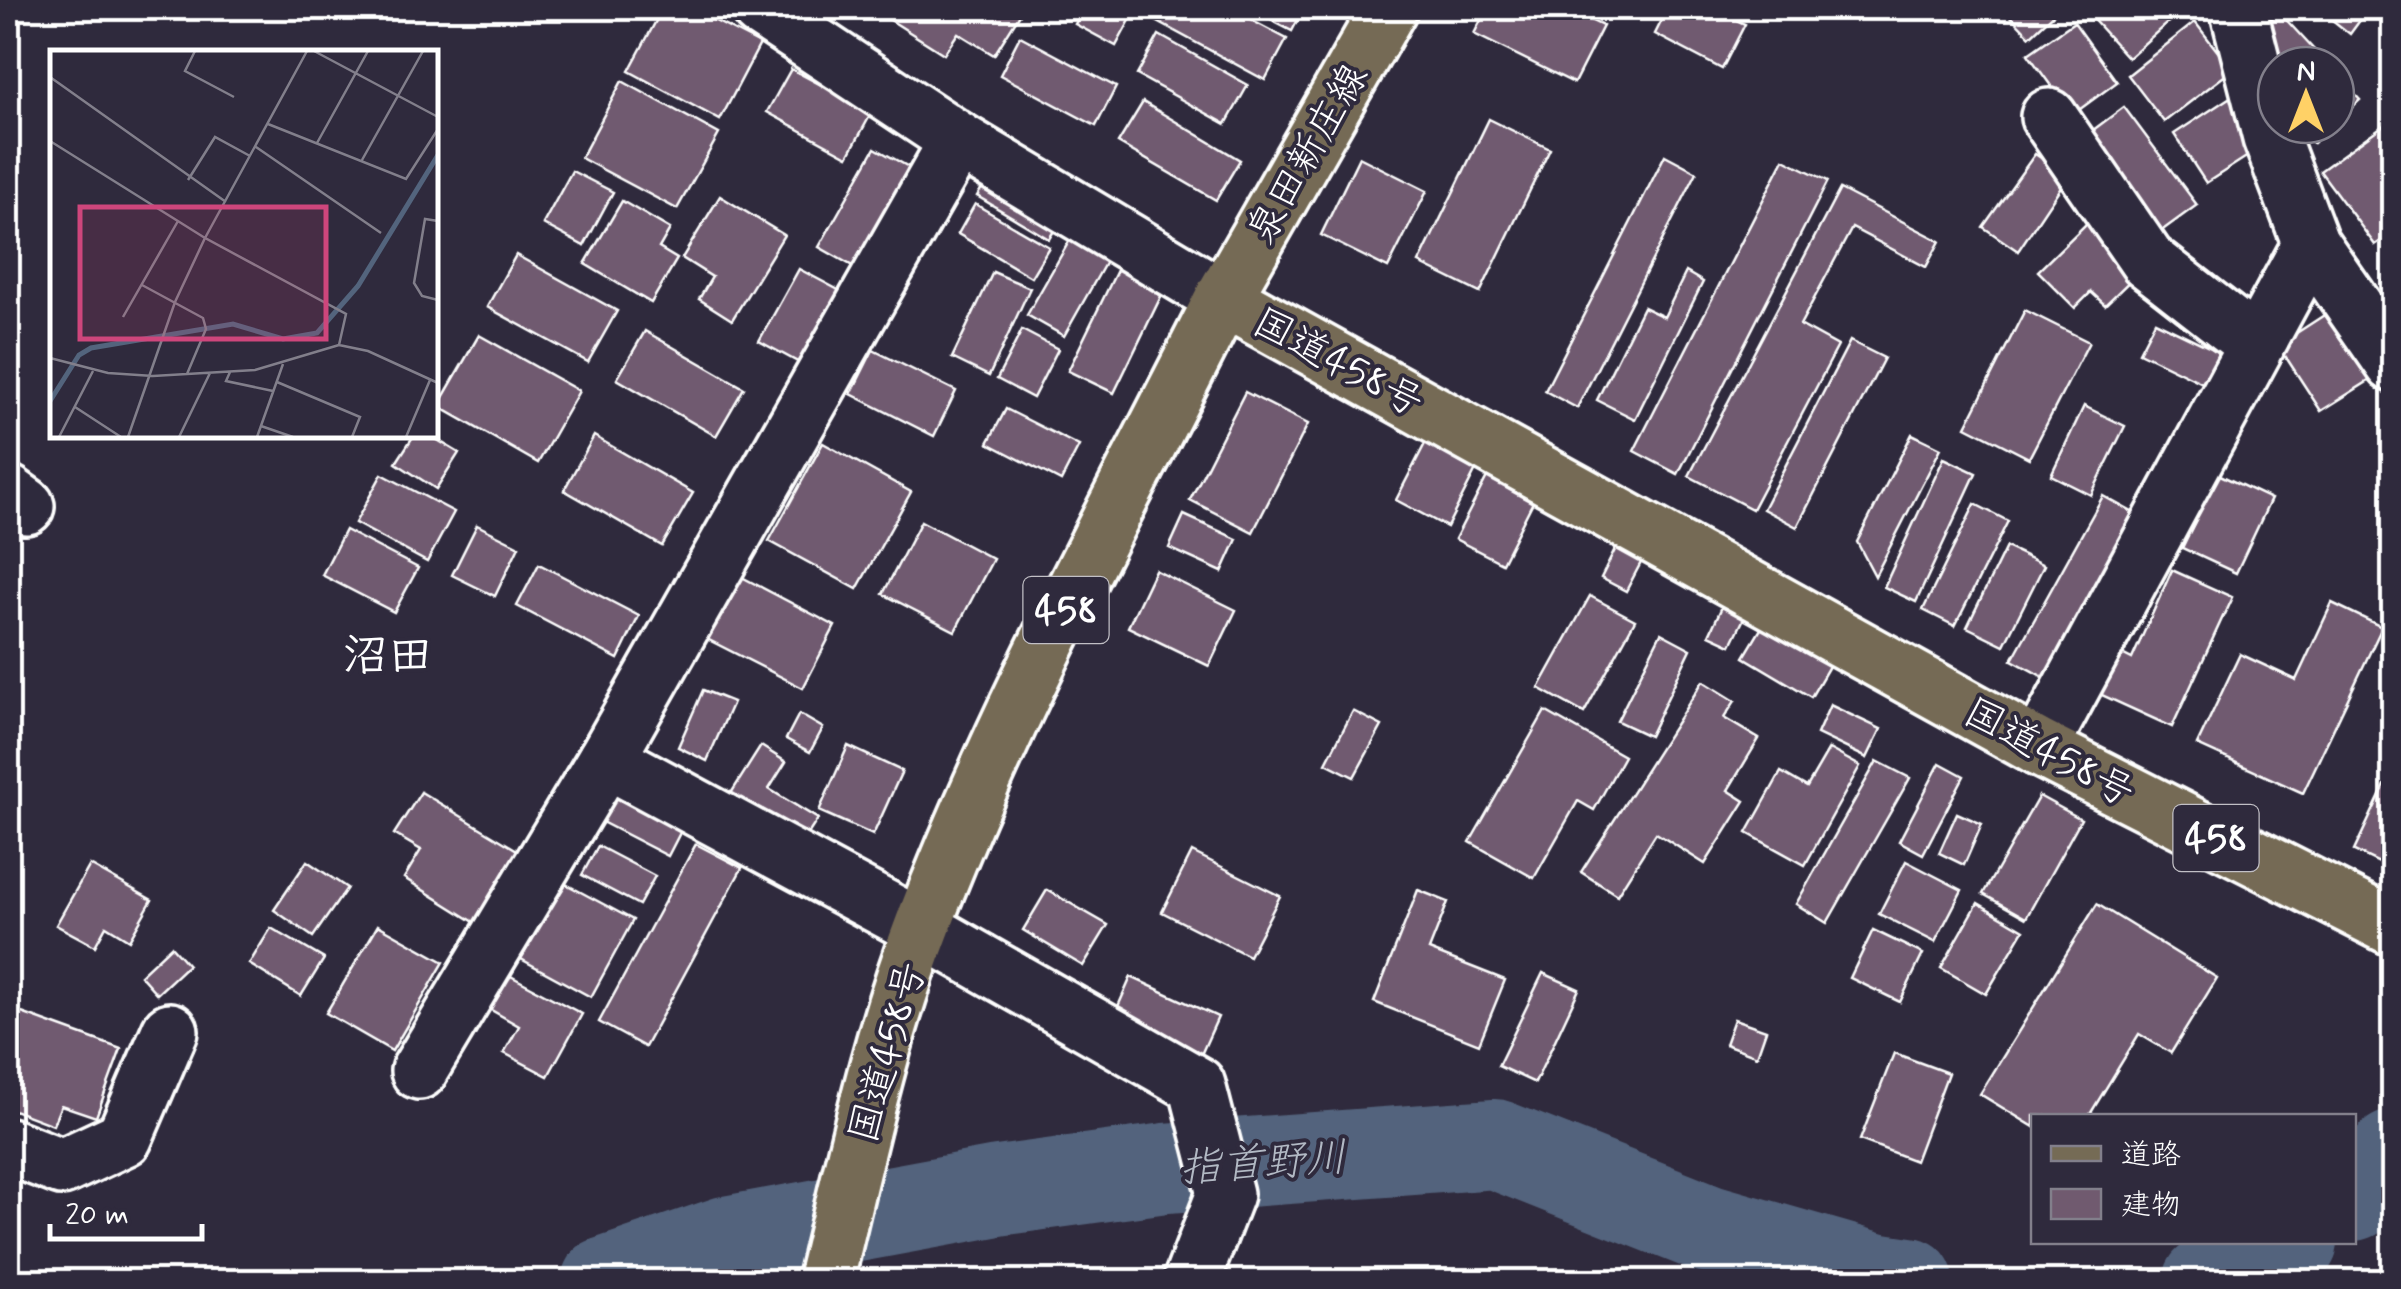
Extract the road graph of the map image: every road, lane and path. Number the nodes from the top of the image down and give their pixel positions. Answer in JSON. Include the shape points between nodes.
{"nodes":[{"id":1,"x":758,"y":8,"type":"edge"},
{"id":2,"x":1388,"y":8,"type":"edge"},
{"id":3,"x":2238,"y":8,"type":"edge"},
{"id":4,"x":2048,"y":117,"type":"dead end"},
{"id":5,"x":958,"y":140,"type":"junction"},
{"id":6,"x":2311,"y":244,"type":"junction"},
{"id":7,"x":1223,"y":298,"type":"junction"},
{"id":8,"x":2256,"y":345,"type":"junction"},
{"id":9,"x":2394,"y":364,"type":"edge"},
{"id":10,"x":2039,"y":748,"type":"junction"},
{"id":11,"x":606,"y":759,"type":"junction"},
{"id":12,"x":921,"y":928,"type":"junction"},
{"id":13,"x":2394,"y":928,"type":"edge"},
{"id":14,"x":170,"y":1032,"type":"dead end"},
{"id":15,"x":419,"y":1071,"type":"dead end"},
{"id":16,"x":8,"y":1146,"type":"edge"},
{"id":17,"x":1198,"y":1267,"type":"edge"},
{"id":18,"x":825,"y":1282,"type":"edge"}],
"edges":[{"from":1,"to":5,"type":"street"},
{"from":2,"to":7,"type":"main road","name":"泉田新庄線"},
{"from":3,"to":6,"type":"street","via":[[2271,138]]},
{"from":4,"to":8,"type":"street","via":[[2147,260]]},
{"from":5,"to":7,"type":"street"},
{"from":5,"to":11,"type":"street"},
{"from":6,"to":8,"type":"street"},
{"from":6,"to":9,"type":"street"},
{"from":7,"to":10,"type":"main road","name":"国道458号","number":"458"},
{"from":7,"to":12,"type":"main road","name":"国道458号","number":"458","via":[[990,760]]},
{"from":8,"to":10,"type":"street"},
{"from":10,"to":13,"type":"main road","name":"国道458号","number":"458"},
{"from":11,"to":12,"type":"street"},
{"from":11,"to":15,"type":"street"},
{"from":12,"to":17,"type":"street","via":[[1197,1085],[1225,1194]]},
{"from":12,"to":18,"type":"main road","name":"国道458号","number":"458"},
{"from":14,"to":16,"type":"street","via":[[124,1138],[62,1167]]}]}
